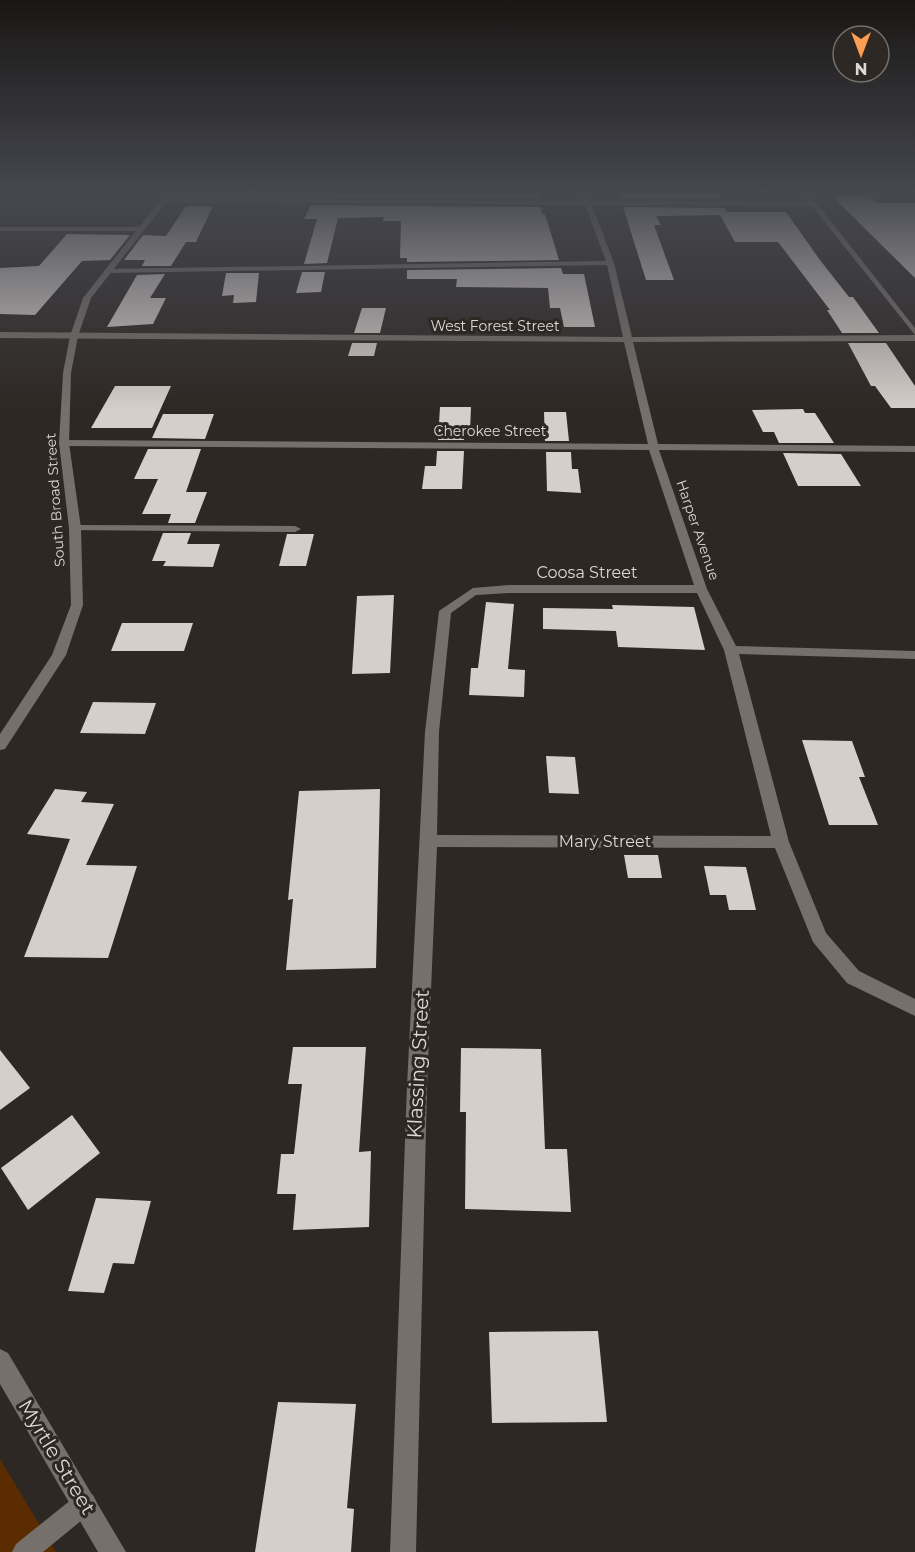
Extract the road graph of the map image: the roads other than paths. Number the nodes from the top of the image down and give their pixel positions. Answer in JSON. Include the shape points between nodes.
{"nodes":[{"id":1,"x":112,"y":264,"type":"edge"},
{"id":2,"x":474,"y":264,"type":"edge"},
{"id":3,"x":611,"y":264,"type":"edge"},
{"id":4,"x":861,"y":264,"type":"edge"},
{"id":5,"x":107,"y":271,"type":"junction"},
{"id":6,"x":0,"y":335,"type":"edge"},
{"id":7,"x":915,"y":335,"type":"edge"},
{"id":8,"x":74,"y":336,"type":"junction"},
{"id":9,"x":627,"y":339,"type":"junction"},
{"id":10,"x":64,"y":443,"type":"junction"},
{"id":11,"x":653,"y":446,"type":"junction"},
{"id":12,"x":915,"y":449,"type":"edge"},
{"id":13,"x":75,"y":528,"type":"junction"},
{"id":14,"x":295,"y":529,"type":"dead end"},
{"id":15,"x":701,"y":589,"type":"junction"},
{"id":16,"x":473,"y":592,"type":"joint"},
{"id":17,"x":731,"y":650,"type":"junction"},
{"id":18,"x":915,"y":655,"type":"edge"},
{"id":19,"x":0,"y":745,"type":"edge"},
{"id":20,"x":429,"y":841,"type":"junction"},
{"id":21,"x":781,"y":842,"type":"junction"},
{"id":22,"x":915,"y":1008,"type":"edge"},
{"id":23,"x":0,"y":1361,"type":"edge"},
{"id":24,"x":84,"y":1503,"type":"junction"},
{"id":25,"x":24,"y":1552,"type":"edge"},
{"id":26,"x":113,"y":1552,"type":"edge"},
{"id":27,"x":403,"y":1552,"type":"edge"}],
"edges":[{"from":1,"to":5,"type":"street","name":"South Broad Street"},
{"from":2,"to":5,"type":"street"},
{"from":3,"to":9,"type":"street","name":"Harper Avenue"},
{"from":4,"to":7,"type":"street"},
{"from":5,"to":8,"type":"street","name":"South Broad Street","via":[[87,298]]},
{"from":6,"to":8,"type":"street","name":"West Forest Street"},
{"from":7,"to":9,"type":"street","name":"West Forest Street"},
{"from":8,"to":9,"type":"street","name":"West Forest Street"},
{"from":8,"to":10,"type":"street","name":"South Broad Street","via":[[67,373]]},
{"from":9,"to":11,"type":"street","name":"Harper Avenue"},
{"from":10,"to":11,"type":"street","name":"Cherokee Street"},
{"from":10,"to":13,"type":"street","name":"South Broad Street"},
{"from":11,"to":12,"type":"street","name":"Cherokee Street"},
{"from":11,"to":15,"type":"street","name":"Harper Avenue"},
{"from":13,"to":14,"type":"street"},
{"from":13,"to":19,"type":"street","name":"South Broad Street","via":[[77,605],[59,656]]},
{"from":15,"to":16,"type":"street","name":"Coosa Street"},
{"from":15,"to":17,"type":"street","name":"Harper Avenue"},
{"from":16,"to":20,"type":"street","name":"Klassing Street","via":[[445,610],[432,732]]},
{"from":17,"to":18,"type":"street"},
{"from":17,"to":21,"type":"street","name":"Harper Avenue"},
{"from":20,"to":21,"type":"street","name":"Mary Street"},
{"from":20,"to":27,"type":"street","name":"Klassing Street","via":[[417,1086]]},
{"from":21,"to":22,"type":"street","name":"Harper Avenue","via":[[819,937],[853,977]]},
{"from":23,"to":24,"type":"street","name":"Myrtle Street"},
{"from":24,"to":25,"type":"lane"},
{"from":24,"to":26,"type":"street","name":"Myrtle Street"}]}
